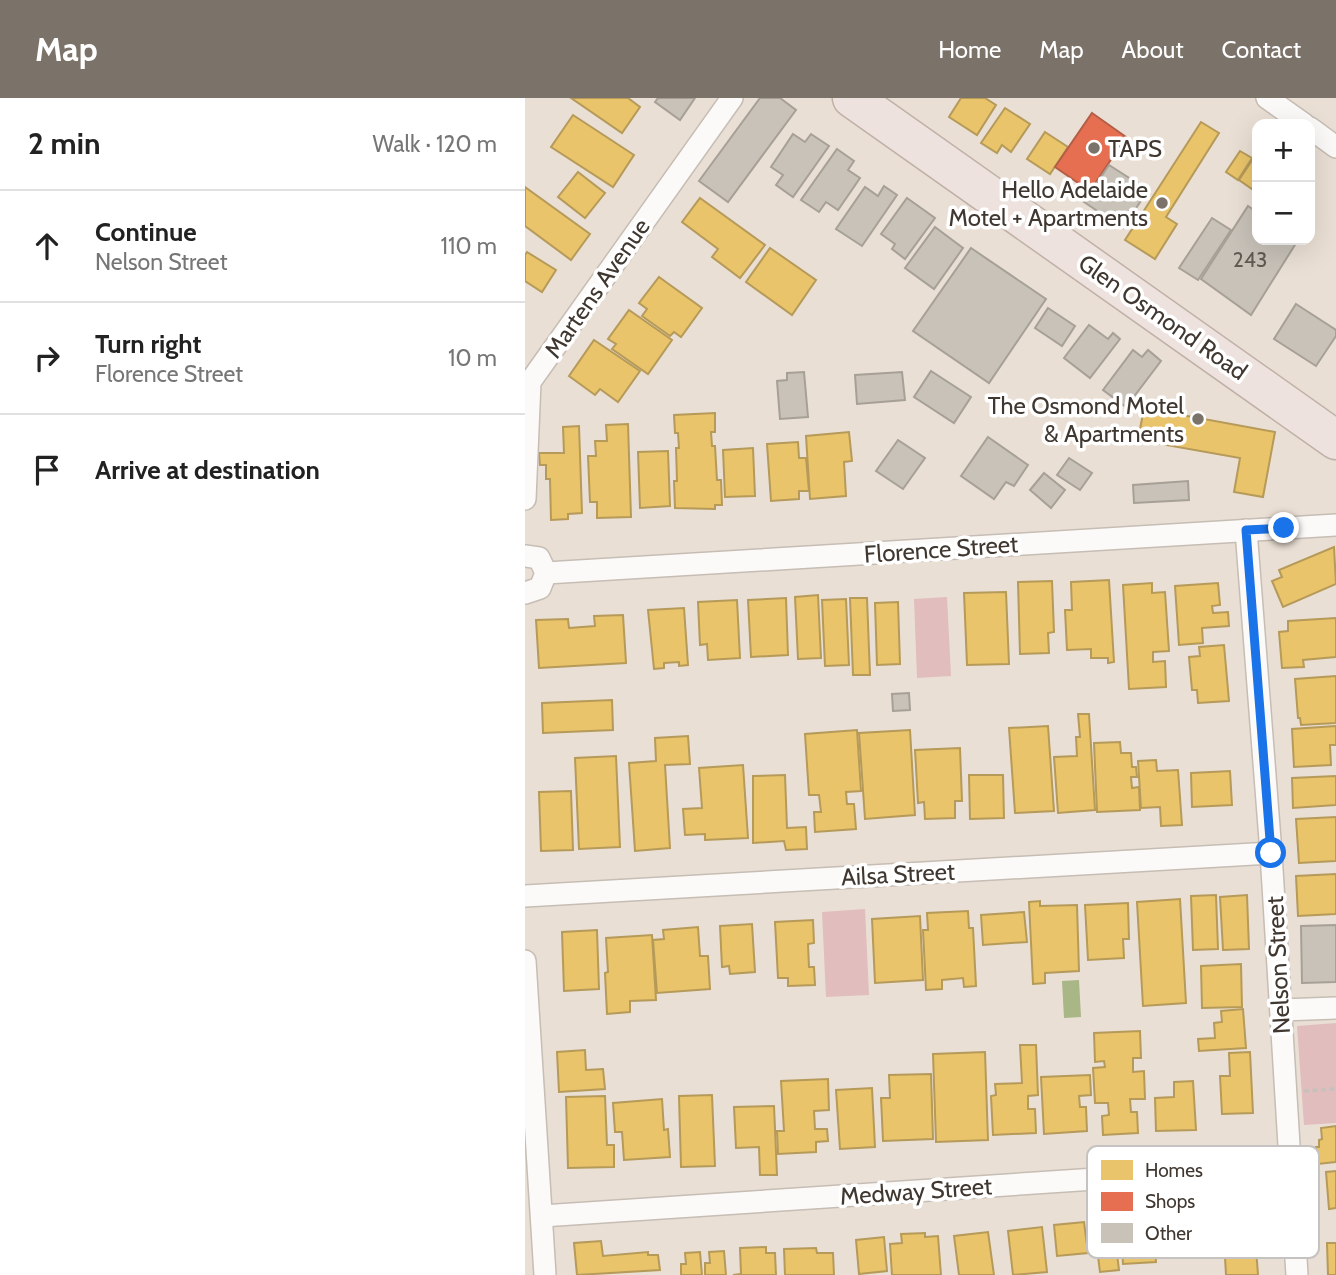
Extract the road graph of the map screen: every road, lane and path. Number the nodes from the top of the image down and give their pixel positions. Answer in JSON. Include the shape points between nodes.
{"nodes":[{"id":1,"x":732,"y":98,"type":"edge"},
{"id":2,"x":1267,"y":98,"type":"edge"},
{"id":3,"x":868,"y":102,"type":"edge"},
{"id":4,"x":1297,"y":119,"type":"edge"},
{"id":5,"x":1315,"y":132,"type":"edge"},
{"id":6,"x":1336,"y":147,"type":"edge"},
{"id":7,"x":1336,"y":440,"type":"edge"},
{"id":8,"x":525,"y":499,"type":"edge"},
{"id":9,"x":1336,"y":525,"type":"edge"},
{"id":10,"x":1246,"y":530,"type":"junction"},
{"id":11,"x":525,"y":556,"type":"edge"},
{"id":12,"x":546,"y":573,"type":"junction"},
{"id":13,"x":525,"y":593,"type":"edge"},
{"id":14,"x":1271,"y":853,"type":"junction"},
{"id":15,"x":525,"y":896,"type":"edge"},
{"id":16,"x":525,"y":961,"type":"edge"},
{"id":17,"x":1336,"y":1007,"type":"edge"},
{"id":18,"x":1280,"y":1010,"type":"junction"},
{"id":19,"x":1336,"y":1089,"type":"edge"},
{"id":20,"x":1298,"y":1092,"type":"dead end"},
{"id":21,"x":1289,"y":1146,"type":"edge"},
{"id":22,"x":1087,"y":1180,"type":"edge"},
{"id":23,"x":532,"y":1190,"type":"edge"},
{"id":24,"x":542,"y":1216,"type":"junction"},
{"id":25,"x":545,"y":1275,"type":"edge"}],
"edges":[{"from":1,"to":8,"type":"street","name":"Martens Avenue","via":[[530,382]]},
{"from":2,"to":4,"type":"street"},
{"from":3,"to":7,"type":"highway","name":"Glen Osmond Road"},
{"from":5,"to":6,"type":"street"},
{"from":9,"to":10,"type":"street","name":"Florence Street"},
{"from":10,"to":12,"type":"street","name":"Florence Street"},
{"from":10,"to":14,"type":"street","name":"Nelson Street"},
{"from":11,"to":12,"type":"street","via":[[539,558]]},
{"from":12,"to":13,"type":"street","via":[[540,588]]},
{"from":14,"to":15,"type":"street","name":"Ailsa Street"},
{"from":14,"to":18,"type":"street","name":"Nelson Street"},
{"from":16,"to":23,"type":"street"},
{"from":17,"to":18,"type":"street"},
{"from":18,"to":21,"type":"street","name":"Nelson Street"},
{"from":19,"to":20,"type":"path"},
{"from":22,"to":24,"type":"street","name":"Medway Street"},
{"from":23,"to":24,"type":"street"},
{"from":24,"to":25,"type":"street"}]}
